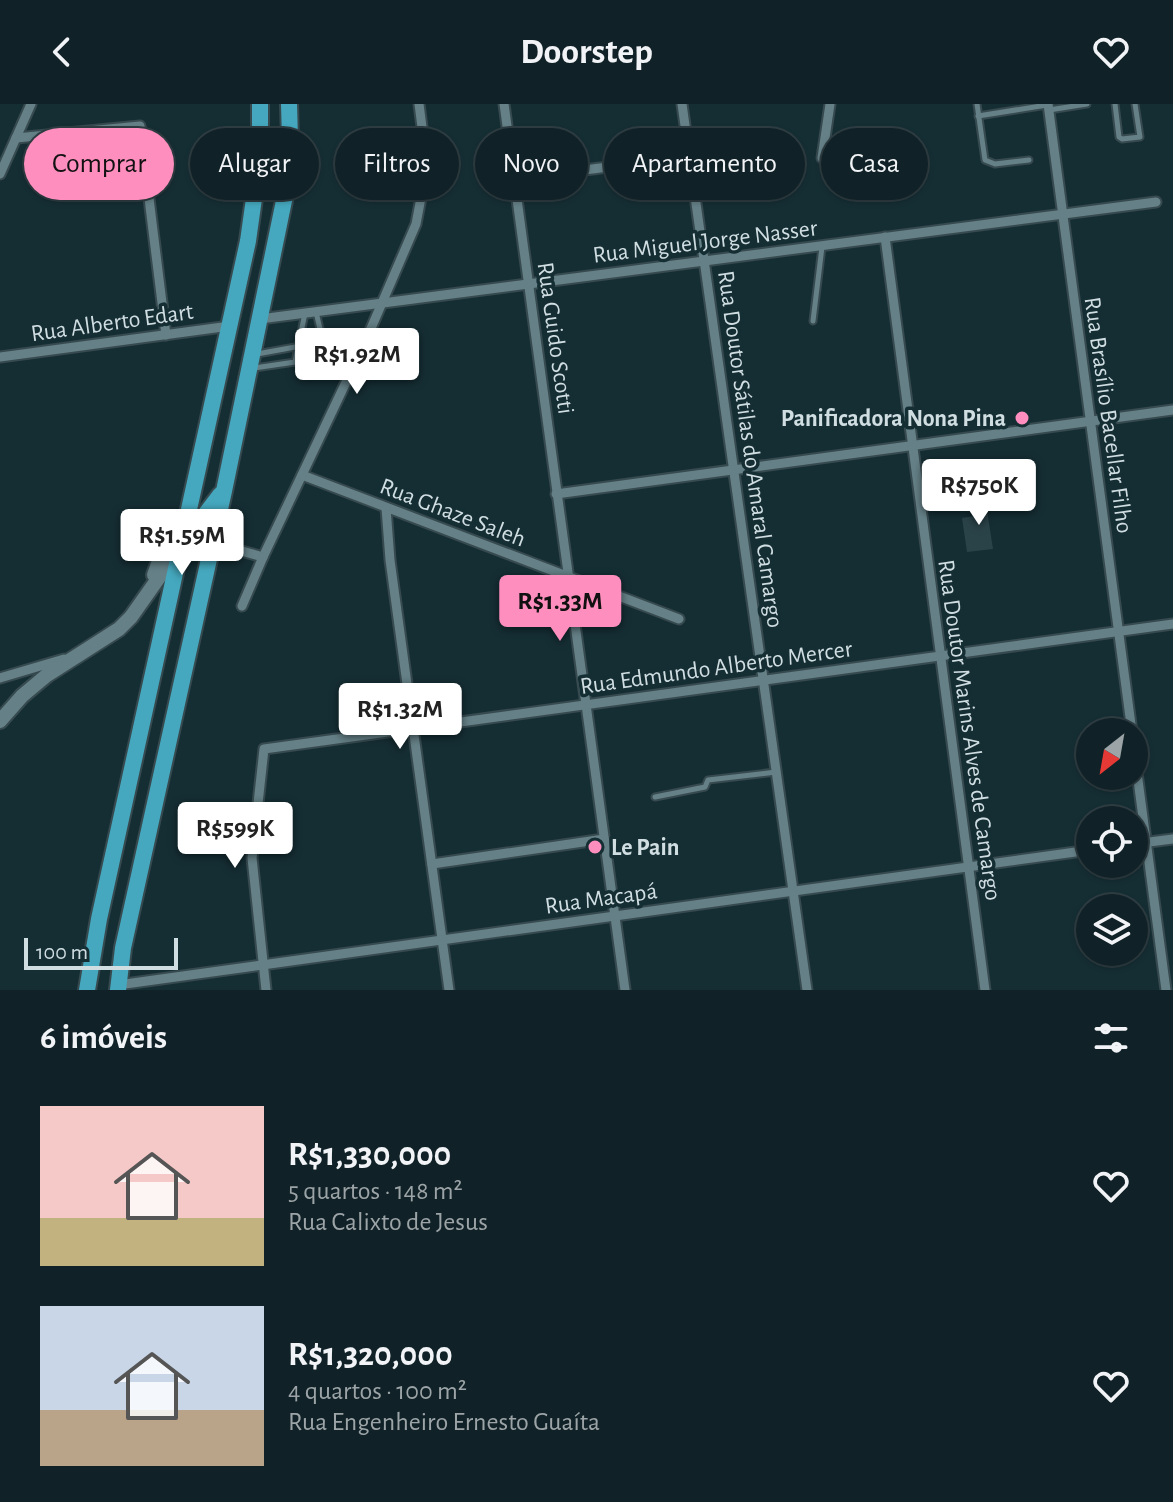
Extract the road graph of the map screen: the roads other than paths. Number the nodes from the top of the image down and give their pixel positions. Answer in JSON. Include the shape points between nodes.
{"nodes":[{"id":1,"x":31,"y":104,"type":"edge"},
{"id":2,"x":260,"y":104,"type":"edge"},
{"id":3,"x":289,"y":104,"type":"edge"},
{"id":4,"x":419,"y":104,"type":"edge"},
{"id":5,"x":504,"y":104,"type":"edge"},
{"id":6,"x":682,"y":104,"type":"edge"},
{"id":7,"x":830,"y":104,"type":"edge"},
{"id":8,"x":977,"y":104,"type":"edge"},
{"id":9,"x":1087,"y":104,"type":"edge"},
{"id":10,"x":1115,"y":104,"type":"edge"},
{"id":11,"x":1135,"y":104,"type":"edge"},
{"id":12,"x":1048,"y":106,"type":"edge"},
{"id":13,"x":978,"y":116,"type":"junction"},
{"id":14,"x":507,"y":128,"type":"edge"},
{"id":15,"x":826,"y":128,"type":"edge"},
{"id":16,"x":16,"y":138,"type":"junction"},
{"id":17,"x":1029,"y":160,"type":"dead end"},
{"id":18,"x":0,"y":174,"type":"edge"},
{"id":19,"x":517,"y":200,"type":"edge"},
{"id":20,"x":1156,"y":202,"type":"dead end"},
{"id":21,"x":1062,"y":214,"type":"junction"},
{"id":22,"x":885,"y":237,"type":"junction"},
{"id":23,"x":248,"y":241,"type":"junction"},
{"id":24,"x":822,"y":246,"type":"junction"},
{"id":25,"x":273,"y":255,"type":"junction"},
{"id":26,"x":704,"y":261,"type":"junction"},
{"id":27,"x":528,"y":284,"type":"junction"},
{"id":28,"x":381,"y":303,"type":"junction"},
{"id":29,"x":311,"y":313,"type":"junction"},
{"id":30,"x":260,"y":319,"type":"junction"},
{"id":31,"x":813,"y":321,"type":"dead end"},
{"id":32,"x":228,"y":333,"type":"junction"},
{"id":33,"x":166,"y":335,"type":"junction"},
{"id":34,"x":366,"y":340,"type":"junction"},
{"id":35,"x":328,"y":341,"type":"junction"},
{"id":36,"x":300,"y":345,"type":"junction"},
{"id":37,"x":0,"y":357,"type":"edge"},
{"id":38,"x":357,"y":359,"type":"junction"},
{"id":39,"x":330,"y":360,"type":"junction"},
{"id":40,"x":252,"y":362,"type":"junction"},
{"id":41,"x":295,"y":362,"type":"junction"},
{"id":42,"x":1173,"y":410,"type":"edge"},
{"id":43,"x":1090,"y":422,"type":"junction"},
{"id":44,"x":912,"y":446,"type":"junction"},
{"id":45,"x":734,"y":470,"type":"junction"},
{"id":46,"x":302,"y":475,"type":"junction"},
{"id":47,"x":224,"y":491,"type":"junction"},
{"id":48,"x":556,"y":494,"type":"junction"},
{"id":49,"x":386,"y":508,"type":"junction"},
{"id":50,"x":189,"y":515,"type":"junction"},
{"id":51,"x":213,"y":543,"type":"junction"},
{"id":52,"x":183,"y":545,"type":"junction"},
{"id":53,"x":263,"y":557,"type":"junction"},
{"id":54,"x":567,"y":578,"type":"junction"},
{"id":55,"x":150,"y":586,"type":"junction"},
{"id":56,"x":242,"y":606,"type":"dead end"},
{"id":57,"x":679,"y":619,"type":"dead end"},
{"id":58,"x":1173,"y":624,"type":"edge"},
{"id":59,"x":1118,"y":632,"type":"junction"},
{"id":60,"x":160,"y":648,"type":"junction"},
{"id":61,"x":79,"y":654,"type":"junction"},
{"id":62,"x":940,"y":656,"type":"junction"},
{"id":63,"x":184,"y":672,"type":"junction"},
{"id":64,"x":0,"y":678,"type":"edge"},
{"id":65,"x":764,"y":680,"type":"junction"},
{"id":66,"x":585,"y":705,"type":"junction"},
{"id":67,"x":1130,"y":718,"type":"edge"},
{"id":68,"x":0,"y":721,"type":"edge"},
{"id":69,"x":413,"y":728,"type":"junction"},
{"id":70,"x":776,"y":771,"type":"junction"},
{"id":71,"x":655,"y":797,"type":"dead end"},
{"id":72,"x":604,"y":839,"type":"junction"},
{"id":73,"x":1173,"y":839,"type":"edge"},
{"id":74,"x":1148,"y":843,"type":"edge"},
{"id":75,"x":1076,"y":852,"type":"edge"},
{"id":76,"x":1148,"y":858,"type":"edge"},
{"id":77,"x":432,"y":864,"type":"junction"},
{"id":78,"x":968,"y":867,"type":"junction"},
{"id":79,"x":793,"y":891,"type":"junction"},
{"id":80,"x":615,"y":916,"type":"junction"},
{"id":81,"x":442,"y":940,"type":"junction"},
{"id":82,"x":262,"y":965,"type":"junction"},
{"id":83,"x":118,"y":987,"type":"edge"},
{"id":84,"x":87,"y":990,"type":"edge"},
{"id":85,"x":266,"y":990,"type":"edge"},
{"id":86,"x":449,"y":990,"type":"edge"},
{"id":87,"x":625,"y":990,"type":"edge"},
{"id":88,"x":807,"y":990,"type":"edge"},
{"id":89,"x":985,"y":990,"type":"edge"},
{"id":90,"x":1166,"y":990,"type":"edge"}],
"edges":[{"from":1,"to":16,"type":"street"},
{"from":2,"to":23,"type":"highway","via":[[260,156]]},
{"from":3,"to":25,"type":"highway","via":[[289,169]]},
{"from":4,"to":28,"type":"street","via":[[427,166],[421,205]]},
{"from":5,"to":14,"type":"street","name":"Rua Guido Scotti"},
{"from":6,"to":26,"type":"street","name":"Rua Doutor Sátilas do Amaral Camargo"},
{"from":7,"to":15,"type":"street"},
{"from":8,"to":13,"type":"lane"},
{"from":9,"to":12,"type":"lane"},
{"from":10,"to":11,"type":"lane","via":[[1122,139],[1140,137]]},
{"from":12,"to":13,"type":"lane"},
{"from":12,"to":21,"type":"street","name":"Rua Brasílio Bacellar Filho"},
{"from":13,"to":17,"type":"lane","via":[[985,160]]},
{"from":16,"to":18,"type":"street"},
{"from":16,"to":33,"type":"street","via":[[140,126]]},
{"from":19,"to":27,"type":"street","name":"Rua Guido Scotti"},
{"from":20,"to":21,"type":"street","name":"Rua Miguel Jorge Nasser"},
{"from":21,"to":22,"type":"street","name":"Rua Miguel Jorge Nasser"},
{"from":21,"to":43,"type":"street","name":"Rua Brasílio Bacellar Filho"},
{"from":22,"to":24,"type":"street","name":"Rua Miguel Jorge Nasser"},
{"from":22,"to":44,"type":"street","name":"Rua Doutor Marins Alves de Camargo"},
{"from":23,"to":25,"type":"highway"},
{"from":23,"to":32,"type":"highway"},
{"from":24,"to":26,"type":"street","name":"Rua Miguel Jorge Nasser"},
{"from":24,"to":31,"type":"lane"},
{"from":25,"to":30,"type":"highway"},
{"from":26,"to":27,"type":"street","name":"Rua Miguel Jorge Nasser"},
{"from":26,"to":45,"type":"street","name":"Rua Doutor Sátilas do Amaral Camargo"},
{"from":27,"to":28,"type":"street","name":"Rua Miguel Jorge Nasser"},
{"from":27,"to":48,"type":"street","name":"Rua Guido Scotti"},
{"from":28,"to":29,"type":"street","name":"Rua Miguel Jorge Nasser"},
{"from":28,"to":34,"type":"street"},
{"from":29,"to":30,"type":"street","name":"Rua Miguel Jorge Nasser"},
{"from":29,"to":35,"type":"lane"},
{"from":29,"to":36,"type":"lane"},
{"from":30,"to":32,"type":"highway"},
{"from":30,"to":40,"type":"highway"},
{"from":32,"to":33,"type":"street","name":"Rua Alberto Edart"},
{"from":32,"to":50,"type":"highway"},
{"from":33,"to":37,"type":"street","name":"Rua Alberto Edart"},
{"from":34,"to":35,"type":"lane"},
{"from":34,"to":38,"type":"street"},
{"from":35,"to":36,"type":"lane"},
{"from":35,"to":39,"type":"lane"},
{"from":36,"to":40,"type":"lane"},
{"from":36,"to":41,"type":"lane"},
{"from":38,"to":39,"type":"lane"},
{"from":38,"to":46,"type":"street"},
{"from":39,"to":41,"type":"lane"},
{"from":40,"to":41,"type":"lane"},
{"from":40,"to":47,"type":"highway"},
{"from":42,"to":43,"type":"street"},
{"from":43,"to":44,"type":"street"},
{"from":43,"to":59,"type":"street","name":"Rua Brasílio Bacellar Filho"},
{"from":44,"to":45,"type":"street"},
{"from":44,"to":62,"type":"street","name":"Rua Doutor Marins Alves de Camargo"},
{"from":45,"to":48,"type":"street"},
{"from":45,"to":65,"type":"street","name":"Rua Doutor Sátilas do Amaral Camargo"},
{"from":46,"to":49,"type":"street","name":"Rua Ghaze Saleh"},
{"from":46,"to":53,"type":"street"},
{"from":47,"to":51,"type":"highway"},
{"from":47,"to":52,"type":"highway"},
{"from":48,"to":54,"type":"street","name":"Rua Guido Scotti"},
{"from":49,"to":54,"type":"street","name":"Rua Ghaze Saleh"},
{"from":49,"to":69,"type":"street"},
{"from":50,"to":52,"type":"highway"},
{"from":50,"to":55,"type":"main road","via":[[162,553]]},
{"from":51,"to":53,"type":"street"},
{"from":51,"to":63,"type":"highway"},
{"from":52,"to":55,"type":"main road"},
{"from":52,"to":60,"type":"highway"},
{"from":53,"to":56,"type":"street"},
{"from":54,"to":57,"type":"street","name":"Rua Ghaze Saleh"},
{"from":54,"to":66,"type":"street","name":"Rua Guido Scotti"},
{"from":55,"to":61,"type":"main road","via":[[119,629]]},
{"from":58,"to":59,"type":"street","name":"Rua Edmundo Alberto Mercer"},
{"from":59,"to":62,"type":"street","name":"Rua Edmundo Alberto Mercer"},
{"from":59,"to":67,"type":"street","name":"Rua Brasílio Bacellar Filho"},
{"from":60,"to":63,"type":"highway","via":[[163,663]]},
{"from":60,"to":84,"type":"highway"},
{"from":61,"to":64,"type":"street"},
{"from":61,"to":68,"type":"main road","via":[[36,684]]},
{"from":62,"to":65,"type":"street","name":"Rua Edmundo Alberto Mercer"},
{"from":62,"to":78,"type":"street","name":"Rua Doutor Marins Alves de Camargo"},
{"from":63,"to":83,"type":"highway"},
{"from":65,"to":66,"type":"street","name":"Rua Edmundo Alberto Mercer"},
{"from":65,"to":70,"type":"street","name":"Rua Doutor Sátilas do Amaral Camargo"},
{"from":66,"to":69,"type":"street","name":"Rua Edmundo Alberto Mercer"},
{"from":66,"to":72,"type":"street","name":"Rua Guido Scotti"},
{"from":69,"to":77,"type":"street"},
{"from":69,"to":82,"type":"street","name":"Rua Edmundo Alberto Mercer","via":[[264,749],[252,858]]},
{"from":70,"to":71,"type":"lane","via":[[708,780],[705,787]]},
{"from":70,"to":79,"type":"street","name":"Rua Doutor Sátilas do Amaral Camargo"},
{"from":72,"to":77,"type":"street"},
{"from":72,"to":80,"type":"street","name":"Rua Guido Scotti"},
{"from":73,"to":74,"type":"street"},
{"from":75,"to":78,"type":"street","name":"Rua Macapá"},
{"from":76,"to":90,"type":"street"},
{"from":77,"to":81,"type":"street"},
{"from":78,"to":79,"type":"street","name":"Rua Macapá"},
{"from":78,"to":89,"type":"street","name":"Rua Doutor Marins Alves de Camargo"},
{"from":79,"to":80,"type":"street","name":"Rua Macapá"},
{"from":79,"to":88,"type":"street","name":"Rua Doutor Sátilas do Amaral Camargo"},
{"from":80,"to":81,"type":"street","name":"Rua Macapá"},
{"from":80,"to":87,"type":"street","name":"Rua Guido Scotti"},
{"from":81,"to":82,"type":"street","name":"Rua Macapá"},
{"from":81,"to":86,"type":"street"},
{"from":82,"to":83,"type":"street","name":"Rua Macapá"},
{"from":82,"to":85,"type":"street"}]}
